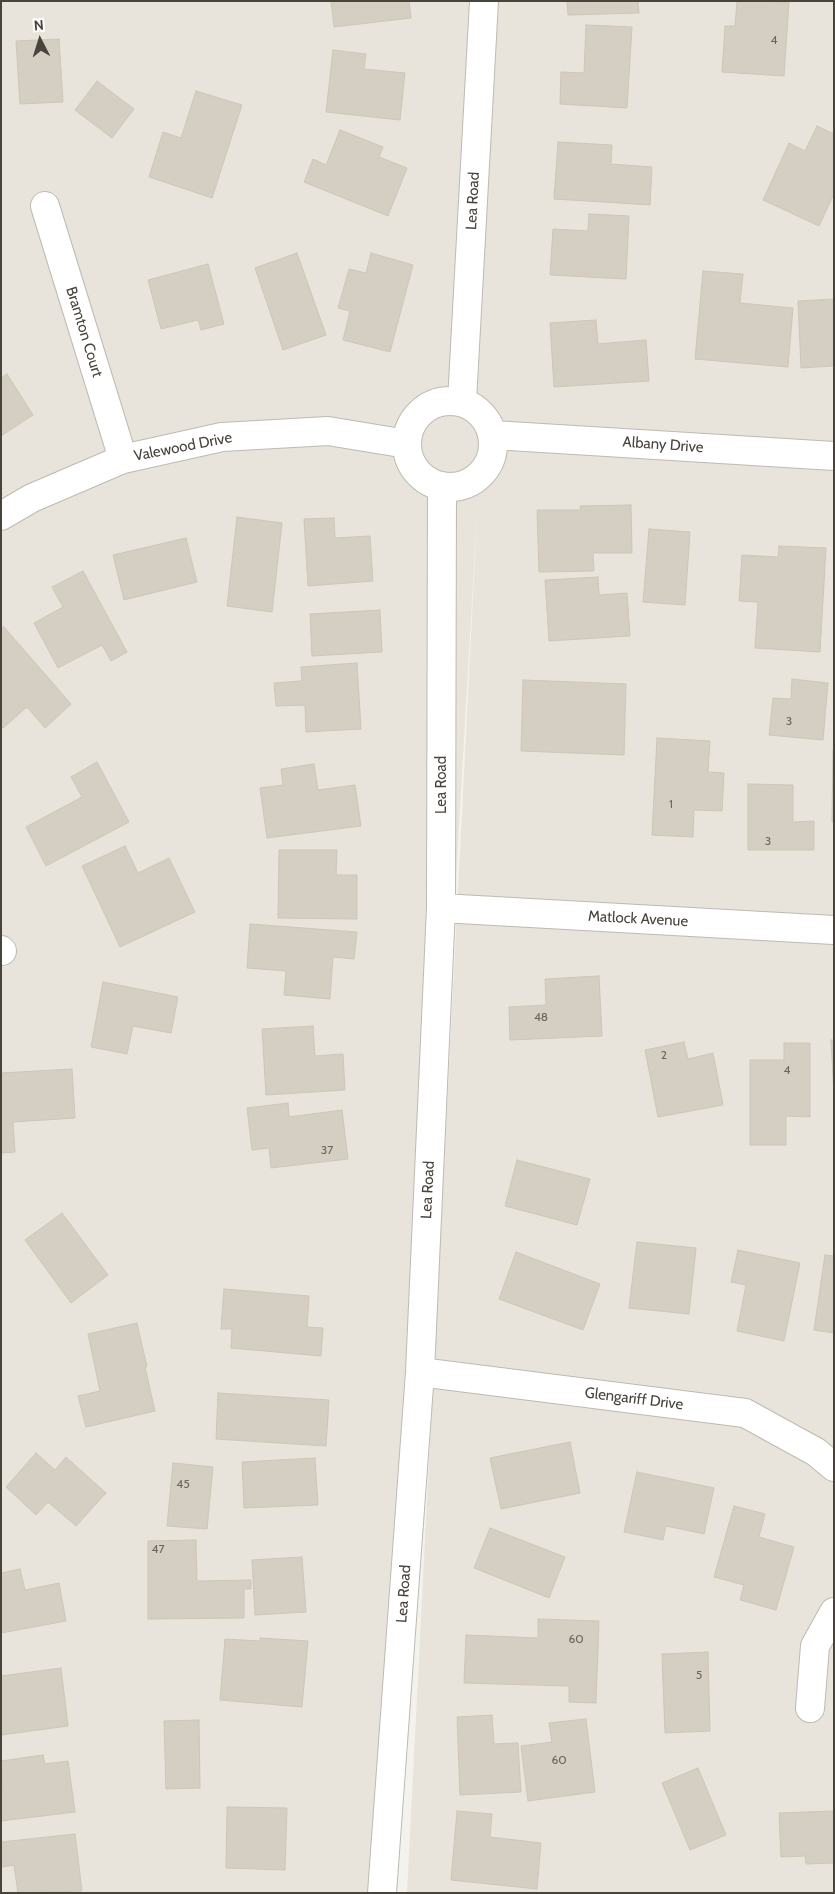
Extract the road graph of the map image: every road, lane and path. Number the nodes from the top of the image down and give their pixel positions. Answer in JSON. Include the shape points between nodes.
{"nodes":[{"id":1,"x":484,"y":1,"type":"edge"},
{"id":2,"x":45,"y":206,"type":"dead end"},
{"id":3,"x":462,"y":402,"type":"junction"},
{"id":4,"x":493,"y":435,"type":"junction"},
{"id":5,"x":407,"y":444,"type":"junction"},
{"id":6,"x":834,"y":456,"type":"edge"},
{"id":7,"x":123,"y":459,"type":"junction"},
{"id":8,"x":442,"y":486,"type":"junction"},
{"id":9,"x":1,"y":516,"type":"edge"},
{"id":10,"x":441,"y":908,"type":"junction"},
{"id":11,"x":834,"y":930,"type":"edge"},
{"id":12,"x":420,"y":1372,"type":"junction"},
{"id":13,"x":834,"y":1467,"type":"edge"},
{"id":14,"x":834,"y":1612,"type":"edge"},
{"id":15,"x":810,"y":1708,"type":"dead end"},
{"id":16,"x":382,"y":1893,"type":"edge"}],
"edges":[{"from":1,"to":3,"type":"street","name":"Lea Road"},
{"from":2,"to":7,"type":"street","name":"Bramton Court"},
{"from":3,"to":4,"type":"street","via":[[476,408],[486,419]]},
{"from":3,"to":5,"type":"street","via":[[442,401],[428,406],[416,416],[409,429]]},
{"from":4,"to":6,"type":"street","name":"Albany Drive"},
{"from":4,"to":8,"type":"street","via":[[488,465],[479,476],[466,484]]},
{"from":5,"to":7,"type":"street","name":"Valewood Drive","via":[[328,431],[222,437]]},
{"from":5,"to":8,"type":"street","via":[[416,472]]},
{"from":7,"to":9,"type":"street","name":"Valewood Drive","via":[[32,498]]},
{"from":8,"to":10,"type":"street","name":"Lea Road"},
{"from":10,"to":11,"type":"street","name":"Matlock Avenue"},
{"from":10,"to":12,"type":"street","name":"Lea Road"},
{"from":12,"to":13,"type":"street","name":"Glengariff Drive","via":[[745,1413],[816,1452]]},
{"from":12,"to":16,"type":"street","name":"Lea Road"},
{"from":14,"to":15,"type":"street","via":[[815,1646]]}]}
